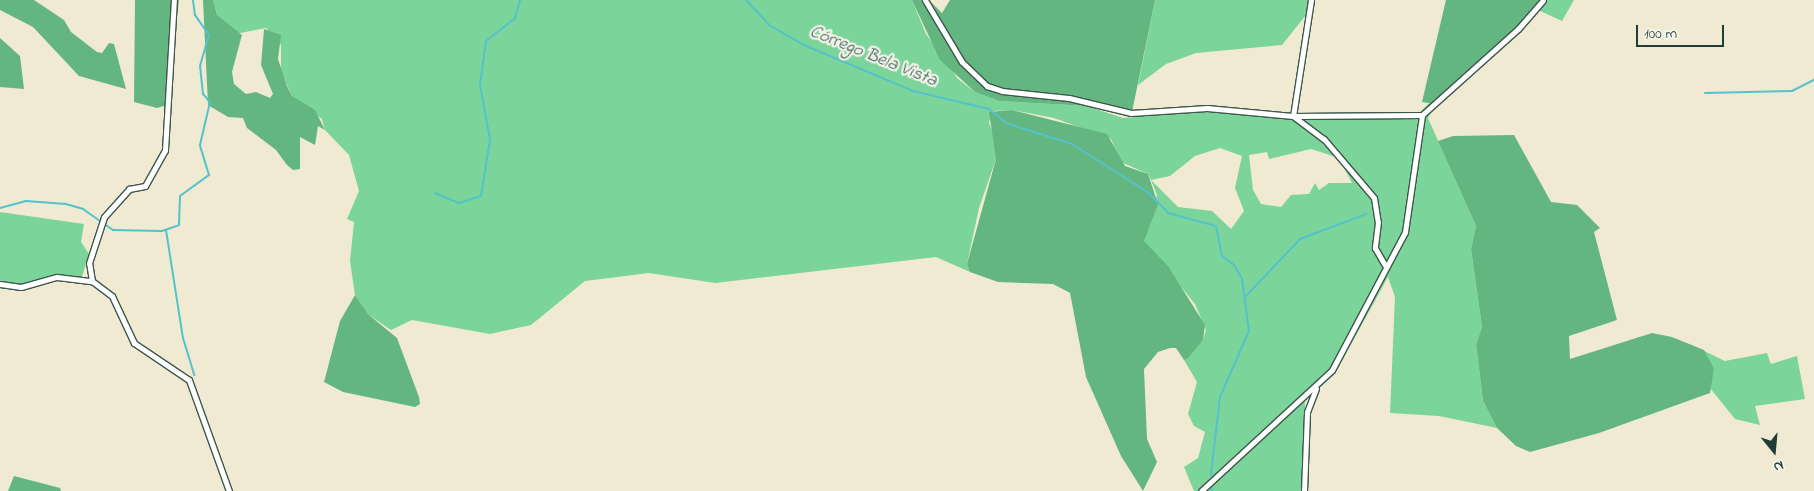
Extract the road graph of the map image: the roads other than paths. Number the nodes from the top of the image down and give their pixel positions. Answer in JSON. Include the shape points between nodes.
{"nodes":[{"id":1,"x":174,"y":0,"type":"edge"},
{"id":2,"x":925,"y":0,"type":"edge"},
{"id":3,"x":1310,"y":0,"type":"edge"},
{"id":4,"x":1543,"y":0,"type":"edge"},
{"id":5,"x":1422,"y":115,"type":"junction"},
{"id":6,"x":1293,"y":116,"type":"junction"},
{"id":7,"x":1385,"y":265,"type":"junction"},
{"id":8,"x":92,"y":281,"type":"junction"},
{"id":9,"x":0,"y":284,"type":"edge"},
{"id":10,"x":1317,"y":387,"type":"junction"},
{"id":11,"x":229,"y":491,"type":"edge"},
{"id":12,"x":1201,"y":491,"type":"edge"},
{"id":13,"x":1304,"y":491,"type":"edge"}],
"edges":[{"from":1,"to":8,"type":"street","via":[[164,150],[145,186],[129,189],[103,221],[89,263]]},
{"from":2,"to":6,"type":"street","via":[[948,44],[973,74],[994,89],[1069,98],[1131,113],[1220,108]]},
{"from":3,"to":6,"type":"street"},
{"from":4,"to":5,"type":"street","via":[[1525,23]]},
{"from":5,"to":6,"type":"street"},
{"from":5,"to":7,"type":"street","via":[[1411,212],[1405,232]]},
{"from":6,"to":7,"type":"street","via":[[1324,139],[1374,198],[1378,222],[1375,248]]},
{"from":7,"to":10,"type":"street","via":[[1341,355]]},
{"from":8,"to":9,"type":"street","via":[[57,278],[22,287]]},
{"from":8,"to":11,"type":"street","via":[[112,296],[134,343],[190,380]]},
{"from":10,"to":12,"type":"street","via":[[1278,414]]},
{"from":10,"to":13,"type":"street","via":[[1307,412]]}]}
